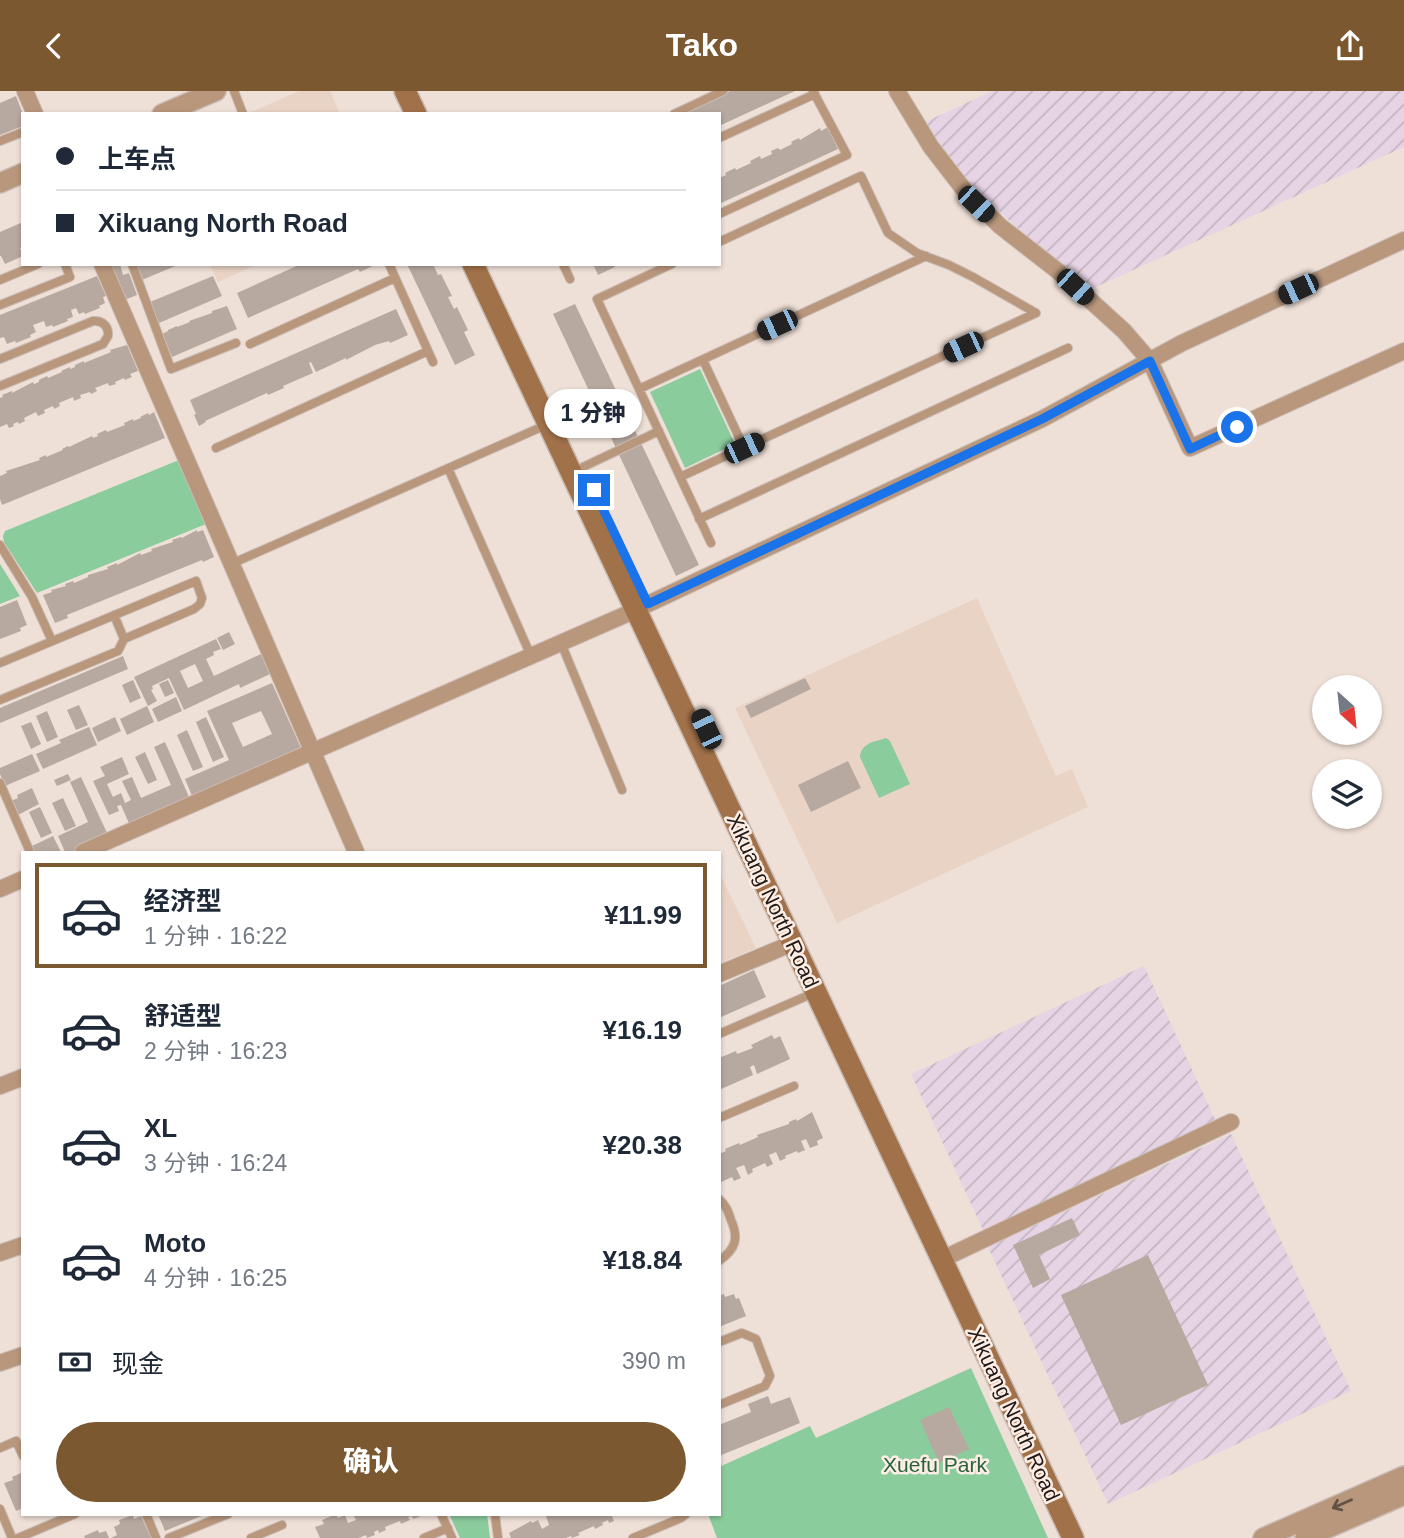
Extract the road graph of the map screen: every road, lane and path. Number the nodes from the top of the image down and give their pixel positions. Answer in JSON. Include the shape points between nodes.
{"nodes":[{"id":1,"x":25,"y":91,"type":"edge"},
{"id":2,"x":216,"y":91,"type":"edge"},
{"id":3,"x":234,"y":91,"type":"edge"},
{"id":4,"x":391,"y":91,"type":"edge"},
{"id":5,"x":405,"y":91,"type":"edge"},
{"id":6,"x":723,"y":91,"type":"edge"},
{"id":7,"x":897,"y":91,"type":"edge"},
{"id":8,"x":814,"y":92,"type":"edge"},
{"id":9,"x":33,"y":112,"type":"edge"},
{"id":10,"x":169,"y":112,"type":"edge"},
{"id":11,"x":242,"y":112,"type":"edge"},
{"id":12,"x":401,"y":112,"type":"edge"},
{"id":13,"x":415,"y":112,"type":"edge"},
{"id":14,"x":678,"y":112,"type":"edge"},
{"id":15,"x":21,"y":133,"type":"edge"},
{"id":16,"x":721,"y":137,"type":"edge"},
{"id":17,"x":0,"y":141,"type":"edge"},
{"id":18,"x":21,"y":174,"type":"edge"},
{"id":19,"x":0,"y":183,"type":"edge"},
{"id":20,"x":721,"y":213,"type":"edge"},
{"id":21,"x":1404,"y":240,"type":"edge"},
{"id":22,"x":721,"y":241,"type":"edge"},
{"id":23,"x":926,"y":256,"type":"junction"},
{"id":24,"x":33,"y":266,"type":"edge"},
{"id":25,"x":66,"y":266,"type":"edge"},
{"id":26,"x":103,"y":266,"type":"edge"},
{"id":27,"x":133,"y":266,"type":"edge"},
{"id":28,"x":390,"y":266,"type":"edge"},
{"id":29,"x":474,"y":266,"type":"edge"},
{"id":30,"x":488,"y":266,"type":"edge"},
{"id":31,"x":564,"y":266,"type":"edge"},
{"id":32,"x":668,"y":266,"type":"edge"},
{"id":33,"x":395,"y":278,"type":"junction"},
{"id":34,"x":570,"y":279,"type":"dead end"},
{"id":35,"x":0,"y":280,"type":"edge"},
{"id":36,"x":0,"y":305,"type":"edge"},
{"id":37,"x":236,"y":343,"type":"dead end"},
{"id":38,"x":250,"y":344,"type":"dead end"},
{"id":39,"x":1068,"y":348,"type":"dead end"},
{"id":40,"x":428,"y":351,"type":"junction"},
{"id":41,"x":1404,"y":351,"type":"edge"},
{"id":42,"x":0,"y":359,"type":"edge"},
{"id":43,"x":703,"y":359,"type":"junction"},
{"id":44,"x":1150,"y":361,"type":"junction"},
{"id":45,"x":433,"y":362,"type":"dead end"},
{"id":46,"x":0,"y":386,"type":"edge"},
{"id":47,"x":639,"y":389,"type":"junction"},
{"id":48,"x":549,"y":424,"type":"junction"},
{"id":49,"x":659,"y":431,"type":"junction"},
{"id":50,"x":216,"y":448,"type":"dead end"},
{"id":51,"x":744,"y":448,"type":"junction"},
{"id":52,"x":583,"y":467,"type":"junction"},
{"id":53,"x":448,"y":468,"type":"junction"},
{"id":54,"x":680,"y":477,"type":"junction"},
{"id":55,"x":699,"y":519,"type":"junction"},
{"id":56,"x":710,"y":543,"type":"dead end"},
{"id":57,"x":0,"y":545,"type":"edge"},
{"id":58,"x":231,"y":564,"type":"junction"},
{"id":59,"x":642,"y":607,"type":"junction"},
{"id":60,"x":114,"y":615,"type":"junction"},
{"id":61,"x":124,"y":639,"type":"junction"},
{"id":62,"x":52,"y":641,"type":"junction"},
{"id":63,"x":561,"y":643,"type":"junction"},
{"id":64,"x":531,"y":656,"type":"junction"},
{"id":65,"x":0,"y":663,"type":"edge"},
{"id":66,"x":0,"y":699,"type":"edge"},
{"id":67,"x":313,"y":752,"type":"junction"},
{"id":68,"x":0,"y":783,"type":"edge"},
{"id":69,"x":622,"y":790,"type":"dead end"},
{"id":70,"x":30,"y":851,"type":"edge"},
{"id":71,"x":85,"y":851,"type":"edge"},
{"id":72,"x":356,"y":851,"type":"edge"},
{"id":73,"x":21,"y":880,"type":"edge"},
{"id":74,"x":0,"y":888,"type":"edge"},
{"id":75,"x":793,"y":943,"type":"junction"},
{"id":76,"x":721,"y":973,"type":"edge"},
{"id":77,"x":816,"y":992,"type":"junction"},
{"id":78,"x":721,"y":1033,"type":"edge"},
{"id":79,"x":21,"y":1078,"type":"edge"},
{"id":80,"x":0,"y":1086,"type":"edge"},
{"id":81,"x":794,"y":1086,"type":"dead end"},
{"id":82,"x":721,"y":1117,"type":"edge"},
{"id":83,"x":1231,"y":1122,"type":"dead end"},
{"id":84,"x":721,"y":1201,"type":"edge"},
{"id":85,"x":21,"y":1246,"type":"edge"},
{"id":86,"x":0,"y":1253,"type":"edge"},
{"id":87,"x":953,"y":1254,"type":"junction"},
{"id":88,"x":721,"y":1259,"type":"edge"},
{"id":89,"x":721,"y":1341,"type":"edge"},
{"id":90,"x":21,"y":1356,"type":"edge"},
{"id":91,"x":0,"y":1363,"type":"edge"},
{"id":92,"x":721,"y":1404,"type":"edge"},
{"id":93,"x":0,"y":1448,"type":"edge"},
{"id":94,"x":21,"y":1452,"type":"edge"},
{"id":95,"x":1404,"y":1476,"type":"edge"},
{"id":96,"x":1404,"y":1495,"type":"edge"},
{"id":97,"x":0,"y":1509,"type":"edge"},
{"id":98,"x":70,"y":1516,"type":"edge"},
{"id":99,"x":147,"y":1516,"type":"edge"},
{"id":100,"x":223,"y":1516,"type":"edge"},
{"id":101,"x":442,"y":1516,"type":"edge"},
{"id":102,"x":495,"y":1516,"type":"edge"},
{"id":103,"x":684,"y":1516,"type":"edge"},
{"id":104,"x":282,"y":1525,"type":"dead end"},
{"id":105,"x":448,"y":1528,"type":"junction"},
{"id":106,"x":12,"y":1538,"type":"edge"},
{"id":107,"x":18,"y":1538,"type":"edge"},
{"id":108,"x":156,"y":1538,"type":"edge"},
{"id":109,"x":169,"y":1538,"type":"edge"},
{"id":110,"x":251,"y":1538,"type":"edge"},
{"id":111,"x":424,"y":1538,"type":"edge"},
{"id":112,"x":452,"y":1538,"type":"edge"},
{"id":113,"x":498,"y":1538,"type":"edge"},
{"id":114,"x":633,"y":1538,"type":"edge"},
{"id":115,"x":1073,"y":1538,"type":"edge"},
{"id":116,"x":1087,"y":1538,"type":"edge"},
{"id":117,"x":1263,"y":1538,"type":"edge"},
{"id":118,"x":1305,"y":1538,"type":"edge"}],
"edges":[{"from":1,"to":9,"type":"street"},
{"from":2,"to":10,"type":"street"},
{"from":3,"to":11,"type":"lane"},
{"from":4,"to":12,"type":"main road"},
{"from":5,"to":13,"type":"main road"},
{"from":6,"to":14,"type":"lane"},
{"from":7,"to":44,"type":"street","via":[[965,191],[1124,331]]},
{"from":8,"to":16,"type":"lane"},
{"from":8,"to":20,"type":"lane","via":[[847,155]]},
{"from":15,"to":17,"type":"lane"},
{"from":18,"to":19,"type":"street"},
{"from":21,"to":44,"type":"street"},
{"from":22,"to":23,"type":"lane","via":[[861,176],[888,233]]},
{"from":23,"to":43,"type":"lane"},
{"from":23,"to":51,"type":"lane","via":[[1036,313]]},
{"from":24,"to":35,"type":"lane"},
{"from":25,"to":36,"type":"lane","via":[[70,277]]},
{"from":26,"to":58,"type":"street"},
{"from":27,"to":37,"type":"lane","via":[[171,369]]},
{"from":28,"to":33,"type":"lane"},
{"from":29,"to":48,"type":"main road","name":"Xikuang North Road"},
{"from":30,"to":52,"type":"main road","name":"Xikuang North Road"},
{"from":31,"to":34,"type":"lane"},
{"from":32,"to":47,"type":"lane","via":[[597,299]]},
{"from":33,"to":38,"type":"lane"},
{"from":33,"to":40,"type":"lane"},
{"from":39,"to":55,"type":"lane"},
{"from":40,"to":45,"type":"lane"},
{"from":40,"to":50,"type":"lane"},
{"from":41,"to":44,"type":"street","via":[[1190,449]]},
{"from":42,"to":46,"type":"lane","via":[[93,321],[107,327],[103,344]]},
{"from":43,"to":47,"type":"lane"},
{"from":43,"to":51,"type":"lane"},
{"from":44,"to":59,"type":"street","via":[[1042,419]]},
{"from":47,"to":49,"type":"lane"},
{"from":48,"to":53,"type":"lane"},
{"from":48,"to":59,"type":"main road","name":"Xikuang North Road"},
{"from":49,"to":52,"type":"lane"},
{"from":49,"to":54,"type":"lane"},
{"from":51,"to":54,"type":"lane"},
{"from":52,"to":59,"type":"main road","name":"Xikuang North Road"},
{"from":53,"to":58,"type":"lane"},
{"from":53,"to":64,"type":"lane"},
{"from":54,"to":55,"type":"lane"},
{"from":55,"to":56,"type":"lane"},
{"from":57,"to":62,"type":"lane"},
{"from":58,"to":67,"type":"street"},
{"from":59,"to":63,"type":"street"},
{"from":59,"to":75,"type":"main road","name":"Xikuang North Road"},
{"from":59,"to":87,"type":"main road","name":"Xikuang North Road"},
{"from":60,"to":61,"type":"lane"},
{"from":60,"to":61,"type":"lane","via":[[196,581],[202,598],[197,607]]},
{"from":60,"to":62,"type":"lane"},
{"from":61,"to":66,"type":"lane","via":[[118,651]]},
{"from":62,"to":65,"type":"lane"},
{"from":63,"to":64,"type":"street"},
{"from":63,"to":69,"type":"lane"},
{"from":64,"to":67,"type":"street"},
{"from":67,"to":71,"type":"street"},
{"from":67,"to":72,"type":"street"},
{"from":68,"to":70,"type":"lane"},
{"from":73,"to":74,"type":"street"},
{"from":75,"to":76,"type":"street"},
{"from":75,"to":77,"type":"main road","name":"Xikuang North Road"},
{"from":77,"to":78,"type":"lane"},
{"from":77,"to":115,"type":"main road","name":"Xikuang North Road"},
{"from":79,"to":80,"type":"street"},
{"from":81,"to":82,"type":"lane"},
{"from":83,"to":87,"type":"street"},
{"from":84,"to":88,"type":"lane","via":[[737,1233],[733,1247]]},
{"from":85,"to":86,"type":"street"},
{"from":87,"to":116,"type":"main road","name":"Xikuang North Road"},
{"from":89,"to":92,"type":"lane","via":[[742,1333],[756,1339],[770,1376],[765,1386]]},
{"from":90,"to":91,"type":"street"},
{"from":93,"to":94,"type":"lane","via":[[16,1441]]},
{"from":95,"to":117,"type":"street","one_way":true},
{"from":96,"to":118,"type":"street"},
{"from":97,"to":106,"type":"lane"},
{"from":98,"to":107,"type":"lane"},
{"from":99,"to":108,"type":"lane"},
{"from":100,"to":109,"type":"lane"},
{"from":101,"to":105,"type":"lane"},
{"from":102,"to":113,"type":"lane"},
{"from":103,"to":114,"type":"lane"},
{"from":104,"to":110,"type":"lane"},
{"from":105,"to":111,"type":"lane"},
{"from":105,"to":112,"type":"lane"}]}
